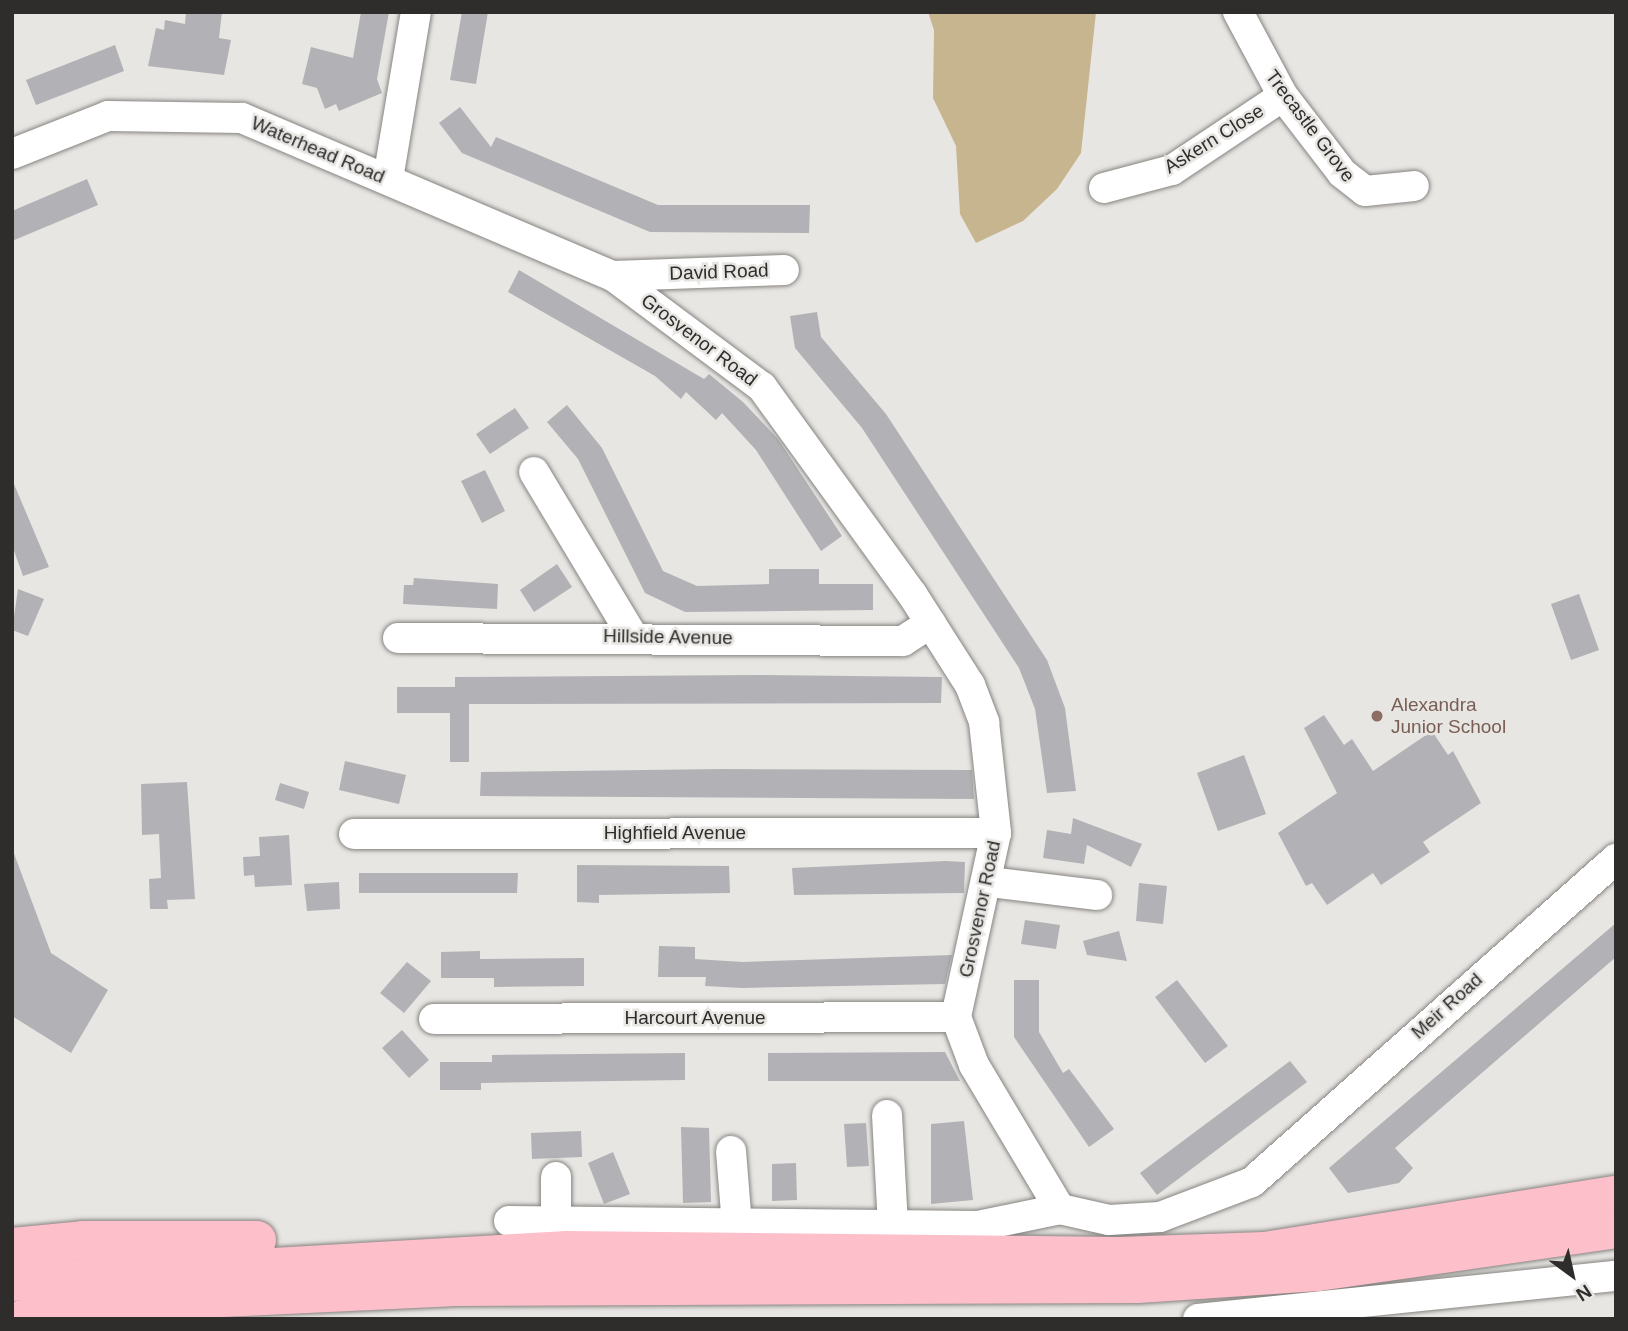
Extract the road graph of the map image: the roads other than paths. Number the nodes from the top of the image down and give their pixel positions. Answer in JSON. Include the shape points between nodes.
{"nodes":[{"id":1,"x":415,"y":12,"type":"edge"},
{"id":2,"x":1238,"y":12,"type":"edge"},
{"id":3,"x":1283,"y":96,"type":"junction"},
{"id":4,"x":12,"y":154,"type":"edge"},
{"id":5,"x":388,"y":179,"type":"junction"},
{"id":6,"x":1414,"y":186,"type":"dead end"},
{"id":7,"x":1104,"y":188,"type":"dead end"},
{"id":8,"x":784,"y":270,"type":"dead end"},
{"id":9,"x":613,"y":276,"type":"junction"},
{"id":10,"x":534,"y":472,"type":"dead end"},
{"id":11,"x":931,"y":623,"type":"junction"},
{"id":12,"x":632,"y":635,"type":"junction"},
{"id":13,"x":398,"y":638,"type":"dead end"},
{"id":14,"x":996,"y":833,"type":"junction"},
{"id":15,"x":354,"y":834,"type":"dead end"},
{"id":16,"x":1616,"y":859,"type":"edge"},
{"id":17,"x":989,"y":882,"type":"junction"},
{"id":18,"x":1097,"y":895,"type":"dead end"},
{"id":19,"x":956,"y":1017,"type":"junction"},
{"id":20,"x":435,"y":1019,"type":"dead end"},
{"id":21,"x":887,"y":1115,"type":"dead end"},
{"id":22,"x":731,"y":1151,"type":"dead end"},
{"id":23,"x":556,"y":1177,"type":"dead end"},
{"id":24,"x":1616,"y":1195,"type":"edge"},
{"id":25,"x":1060,"y":1209,"type":"junction"},
{"id":26,"x":509,"y":1221,"type":"dead end"},
{"id":27,"x":556,"y":1222,"type":"junction"},
{"id":28,"x":737,"y":1225,"type":"junction"},
{"id":29,"x":893,"y":1227,"type":"junction"},
{"id":30,"x":1616,"y":1230,"type":"edge"},
{"id":31,"x":12,"y":1247,"type":"edge"},
{"id":32,"x":448,"y":1255,"type":"junction"},
{"id":33,"x":1616,"y":1276,"type":"edge"},
{"id":34,"x":12,"y":1282,"type":"edge"},
{"id":35,"x":502,"y":1287,"type":"junction"},
{"id":36,"x":22,"y":1319,"type":"edge"},
{"id":37,"x":324,"y":1319,"type":"edge"},
{"id":38,"x":1198,"y":1319,"type":"edge"}],
"edges":[{"from":1,"to":5,"type":"street"},
{"from":2,"to":3,"type":"street","name":"Trecastle Grove"},
{"from":3,"to":6,"type":"street","name":"Trecastle Grove","via":[[1354,186],[1377,192]]},
{"from":3,"to":7,"type":"street","name":"Askern Close","via":[[1172,170]]},
{"from":4,"to":5,"type":"street","name":"Waterhead Road","via":[[108,116],[243,118]]},
{"from":5,"to":9,"type":"street","name":"Waterhead Road"},
{"from":8,"to":9,"type":"street","name":"David Road"},
{"from":9,"to":11,"type":"street","name":"Grosvenor Road","via":[[762,387]]},
{"from":10,"to":12,"type":"street"},
{"from":11,"to":12,"type":"street","name":"Hillside Avenue","via":[[903,641]]},
{"from":11,"to":14,"type":"street","name":"Grosvenor Road","via":[[970,685],[984,722]]},
{"from":12,"to":13,"type":"street","name":"Hillside Avenue"},
{"from":14,"to":15,"type":"street","name":"Highfield Avenue"},
{"from":14,"to":17,"type":"street","name":"Grosvenor Road"},
{"from":16,"to":25,"type":"street","name":"Meir Road","via":[[1283,1158],[1213,1201],[1160,1217],[1109,1220]]},
{"from":17,"to":18,"type":"street"},
{"from":17,"to":19,"type":"street","name":"Grosvenor Road"},
{"from":19,"to":20,"type":"street","name":"Harcourt Avenue"},
{"from":19,"to":25,"type":"street","via":[[979,1074]]},
{"from":21,"to":29,"type":"street"},
{"from":22,"to":28,"type":"street"},
{"from":23,"to":27,"type":"street"},
{"from":24,"to":32,"type":"highway","via":[[1265,1251]]},
{"from":25,"to":29,"type":"street","via":[[978,1226]]},
{"from":26,"to":27,"type":"street"},
{"from":27,"to":28,"type":"street"},
{"from":28,"to":29,"type":"street"},
{"from":30,"to":35,"type":"highway","via":[[1318,1272],[1138,1284]]},
{"from":31,"to":32,"type":"highway","via":[[83,1240],[288,1240]]},
{"from":32,"to":34,"type":"highway"},
{"from":33,"to":38,"type":"street"},
{"from":35,"to":36,"type":"highway","via":[[179,1300]]},
{"from":35,"to":37,"type":"highway"}]}
